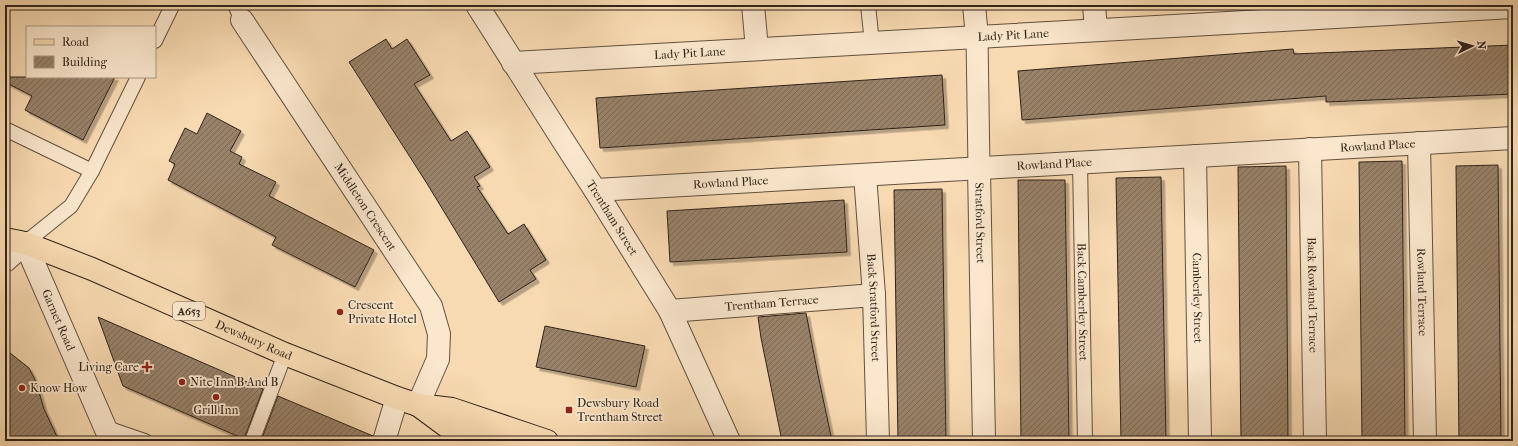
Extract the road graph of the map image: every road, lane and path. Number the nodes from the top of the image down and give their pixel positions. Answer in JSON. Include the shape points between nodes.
{"nodes":[{"id":1,"x":476,"y":5,"type":"edge"},
{"id":2,"x":753,"y":5,"type":"edge"},
{"id":3,"x":868,"y":5,"type":"edge"},
{"id":4,"x":974,"y":5,"type":"edge"},
{"id":5,"x":1094,"y":5,"type":"edge"},
{"id":6,"x":172,"y":6,"type":"dead end"},
{"id":7,"x":1513,"y":7,"type":"edge"},
{"id":8,"x":238,"y":12,"type":"edge"},
{"id":9,"x":1096,"y":30,"type":"junction"},
{"id":10,"x":977,"y":37,"type":"junction"},
{"id":11,"x":156,"y":39,"type":"edge"},
{"id":12,"x":872,"y":43,"type":"junction"},
{"id":13,"x":757,"y":49,"type":"junction"},
{"id":14,"x":513,"y":63,"type":"junction"},
{"id":15,"x":138,"y":78,"type":"edge"},
{"id":16,"x":5,"y":129,"type":"edge"},
{"id":17,"x":1513,"y":138,"type":"edge"},
{"id":18,"x":1419,"y":143,"type":"junction"},
{"id":19,"x":1310,"y":149,"type":"junction"},
{"id":20,"x":1195,"y":156,"type":"junction"},
{"id":21,"x":1080,"y":162,"type":"junction"},
{"id":22,"x":979,"y":168,"type":"junction"},
{"id":23,"x":92,"y":171,"type":"junction"},
{"id":24,"x":865,"y":174,"type":"junction"},
{"id":25,"x":596,"y":190,"type":"junction"},
{"id":26,"x":5,"y":221,"type":"edge"},
{"id":27,"x":15,"y":241,"type":"edge"},
{"id":28,"x":5,"y":261,"type":"edge"},
{"id":29,"x":874,"y":295,"type":"junction"},
{"id":30,"x":670,"y":311,"type":"junction"},
{"id":31,"x":286,"y":354,"type":"junction"},
{"id":32,"x":396,"y":398,"type":"junction"},
{"id":33,"x":418,"y":406,"type":"junction"},
{"id":34,"x":107,"y":434,"type":"edge"},
{"id":35,"x":145,"y":441,"type":"edge"},
{"id":36,"x":252,"y":441,"type":"edge"},
{"id":37,"x":384,"y":441,"type":"edge"},
{"id":38,"x":489,"y":441,"type":"edge"},
{"id":39,"x":547,"y":441,"type":"edge"},
{"id":40,"x":729,"y":441,"type":"edge"},
{"id":41,"x":878,"y":441,"type":"edge"},
{"id":42,"x":984,"y":441,"type":"edge"},
{"id":43,"x":1086,"y":441,"type":"edge"},
{"id":44,"x":1200,"y":441,"type":"edge"},
{"id":45,"x":1315,"y":441,"type":"edge"},
{"id":46,"x":1425,"y":441,"type":"edge"}],
"edges":[{"from":1,"to":14,"type":"street","name":"Trentham Street"},
{"from":2,"to":13,"type":"street"},
{"from":3,"to":12,"type":"lane"},
{"from":4,"to":10,"type":"street","name":"Stratford Street"},
{"from":5,"to":9,"type":"street"},
{"from":6,"to":11,"type":"lane"},
{"from":7,"to":9,"type":"street","name":"Lady Pit Lane"},
{"from":8,"to":33,"type":"street","name":"Middleton Crescent","via":[[431,306],[439,334],[438,359]]},
{"from":9,"to":10,"type":"street","name":"Lady Pit Lane"},
{"from":10,"to":12,"type":"street","name":"Lady Pit Lane"},
{"from":10,"to":22,"type":"street","name":"Stratford Street"},
{"from":12,"to":13,"type":"street","name":"Lady Pit Lane"},
{"from":13,"to":14,"type":"street","name":"Lady Pit Lane"},
{"from":14,"to":25,"type":"street","name":"Trentham Street"},
{"from":15,"to":23,"type":"lane"},
{"from":16,"to":23,"type":"lane"},
{"from":17,"to":18,"type":"street","name":"Rowland Place"},
{"from":18,"to":19,"type":"street","name":"Rowland Place"},
{"from":18,"to":46,"type":"street","name":"Rowland Terrace"},
{"from":19,"to":20,"type":"street","name":"Rowland Place"},
{"from":19,"to":45,"type":"street","name":"Back Rowland Terrace"},
{"from":20,"to":21,"type":"street","name":"Rowland Place"},
{"from":20,"to":44,"type":"street","name":"Camberley Street"},
{"from":21,"to":22,"type":"street","name":"Rowland Place"},
{"from":21,"to":43,"type":"lane","name":"Back Camberley Street"},
{"from":22,"to":24,"type":"street","name":"Rowland Place"},
{"from":22,"to":42,"type":"street","name":"Stratford Street"},
{"from":23,"to":27,"type":"lane","via":[[71,206]]},
{"from":24,"to":25,"type":"street","name":"Rowland Place"},
{"from":24,"to":29,"type":"street","name":"Back Stratford Street"},
{"from":25,"to":30,"type":"street","name":"Trentham Street"},
{"from":26,"to":27,"type":"main road","name":"Dewsbury Road","number":"A653"},
{"from":27,"to":28,"type":"street"},
{"from":27,"to":31,"type":"main road","name":"Dewsbury Road","number":"A653","via":[[92,269]]},
{"from":27,"to":34,"type":"street","name":"Garnet Road"},
{"from":29,"to":30,"type":"street","name":"Trentham Terrace"},
{"from":29,"to":41,"type":"street","name":"Back Stratford Street"},
{"from":30,"to":40,"type":"street","name":"Trentham Street"},
{"from":31,"to":32,"type":"main road","name":"Dewsbury Road","number":"A653"},
{"from":31,"to":36,"type":"lane"},
{"from":32,"to":33,"type":"main road","name":"Dewsbury Road","number":"A653"},
{"from":32,"to":37,"type":"street"},
{"from":33,"to":38,"type":"main road","name":"Dewsbury Road","number":"A653","via":[[449,428]]},
{"from":33,"to":39,"type":"main road","name":"Dewsbury Road","number":"A653","via":[[452,409]]},
{"from":34,"to":35,"type":"lane"}]}
